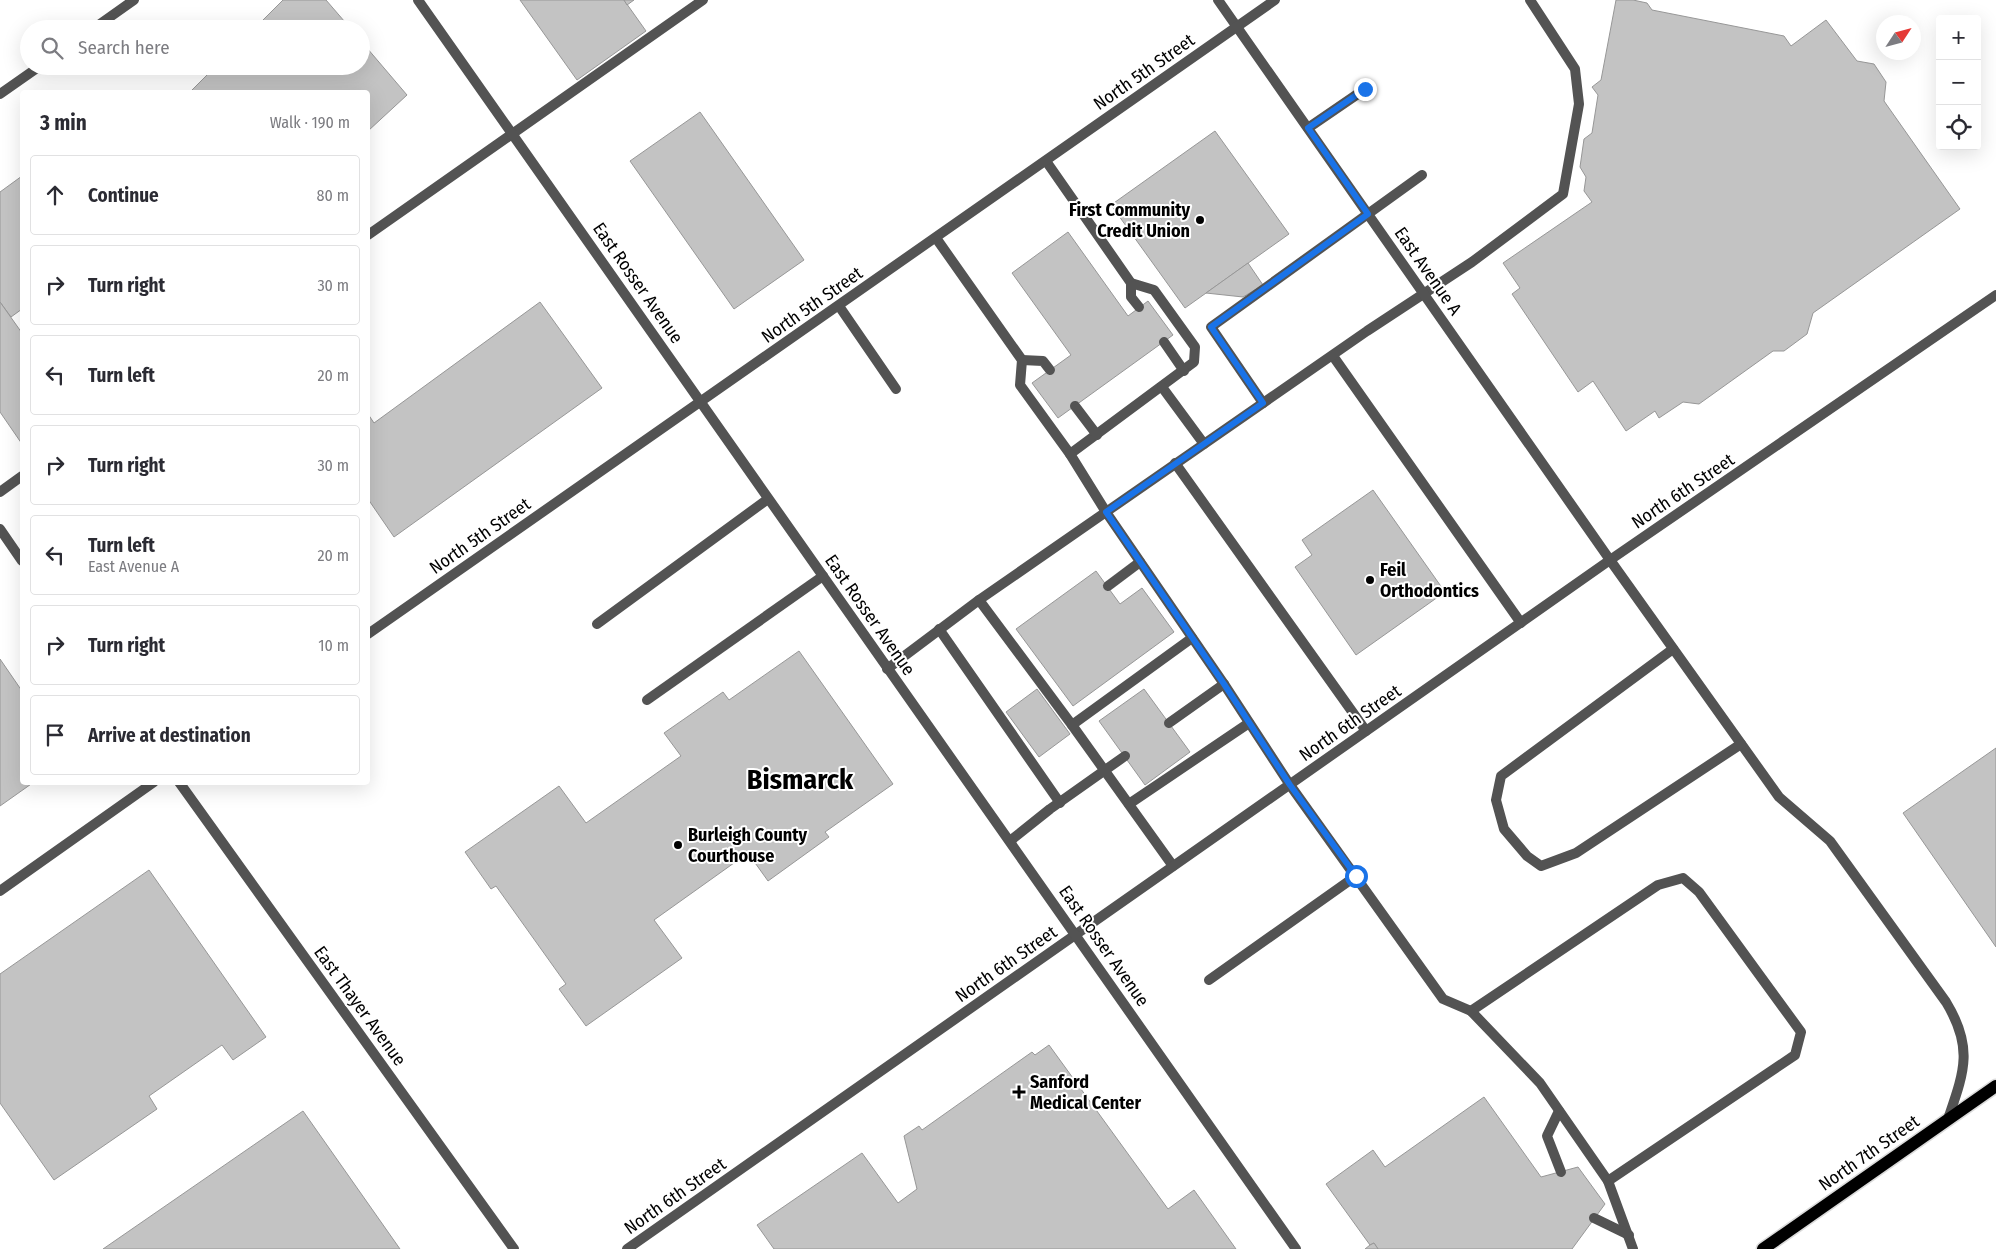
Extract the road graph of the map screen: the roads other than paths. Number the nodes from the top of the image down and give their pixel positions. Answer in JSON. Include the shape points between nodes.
{"nodes":[{"id":1,"x":134,"y":0,"type":"edge"},
{"id":2,"x":418,"y":0,"type":"edge"},
{"id":3,"x":703,"y":0,"type":"edge"},
{"id":4,"x":1218,"y":0,"type":"edge"},
{"id":5,"x":1275,"y":0,"type":"edge"},
{"id":6,"x":1530,"y":0,"type":"edge"},
{"id":7,"x":106,"y":20,"type":"edge"},
{"id":8,"x":1237,"y":26,"type":"junction"},
{"id":9,"x":27,"y":75,"type":"edge"},
{"id":10,"x":1365,"y":89,"type":"dead end"},
{"id":11,"x":0,"y":94,"type":"edge"},
{"id":12,"x":1308,"y":128,"type":"junction"},
{"id":13,"x":512,"y":134,"type":"junction"},
{"id":14,"x":1046,"y":160,"type":"junction"},
{"id":15,"x":1422,"y":175,"type":"dead end"},
{"id":16,"x":1368,"y":214,"type":"junction"},
{"id":17,"x":370,"y":234,"type":"edge"},
{"id":18,"x":936,"y":238,"type":"junction"},
{"id":19,"x":1131,"y":283,"type":"junction"},
{"id":20,"x":1424,"y":294,"type":"junction"},
{"id":21,"x":1996,"y":295,"type":"edge"},
{"id":22,"x":839,"y":306,"type":"junction"},
{"id":23,"x":1139,"y":307,"type":"dead end"},
{"id":24,"x":1164,"y":342,"type":"dead end"},
{"id":25,"x":1332,"y":356,"type":"junction"},
{"id":26,"x":1022,"y":360,"type":"junction"},
{"id":27,"x":1050,"y":370,"type":"dead end"},
{"id":28,"x":1184,"y":370,"type":"junction"},
{"id":29,"x":1162,"y":387,"type":"junction"},
{"id":30,"x":896,"y":389,"type":"dead end"},
{"id":31,"x":701,"y":402,"type":"junction"},
{"id":32,"x":1263,"y":403,"type":"junction"},
{"id":33,"x":1075,"y":406,"type":"dead end"},
{"id":34,"x":1097,"y":436,"type":"junction"},
{"id":35,"x":1204,"y":444,"type":"junction"},
{"id":36,"x":1070,"y":454,"type":"junction"},
{"id":37,"x":1175,"y":464,"type":"junction"},
{"id":38,"x":20,"y":477,"type":"edge"},
{"id":39,"x":0,"y":492,"type":"edge"},
{"id":40,"x":768,"y":499,"type":"junction"},
{"id":41,"x":1106,"y":512,"type":"junction"},
{"id":42,"x":0,"y":529,"type":"edge"},
{"id":43,"x":20,"y":558,"type":"edge"},
{"id":44,"x":1610,"y":560,"type":"junction"},
{"id":45,"x":1140,"y":562,"type":"junction"},
{"id":46,"x":823,"y":576,"type":"junction"},
{"id":47,"x":1108,"y":586,"type":"dead end"},
{"id":48,"x":979,"y":600,"type":"junction"},
{"id":49,"x":1521,"y":623,"type":"junction"},
{"id":50,"x":597,"y":624,"type":"dead end"},
{"id":51,"x":939,"y":629,"type":"junction"},
{"id":52,"x":370,"y":633,"type":"edge"},
{"id":53,"x":1192,"y":638,"type":"junction"},
{"id":54,"x":1028,"y":645,"type":"dead end"},
{"id":55,"x":1673,"y":649,"type":"junction"},
{"id":56,"x":1018,"y":652,"type":"junction"},
{"id":57,"x":887,"y":668,"type":"junction"},
{"id":58,"x":1224,"y":684,"type":"junction"},
{"id":59,"x":647,"y":700,"type":"dead end"},
{"id":60,"x":1249,"y":722,"type":"junction"},
{"id":61,"x":1169,"y":723,"type":"dead end"},
{"id":62,"x":1072,"y":725,"type":"junction"},
{"id":63,"x":1366,"y":732,"type":"junction"},
{"id":64,"x":1741,"y":744,"type":"junction"},
{"id":65,"x":1125,"y":756,"type":"dead end"},
{"id":66,"x":1105,"y":770,"type":"junction"},
{"id":67,"x":150,"y":785,"type":"edge"},
{"id":68,"x":181,"y":785,"type":"edge"},
{"id":69,"x":1290,"y":785,"type":"junction"},
{"id":70,"x":1060,"y":803,"type":"junction"},
{"id":71,"x":1129,"y":804,"type":"junction"},
{"id":72,"x":1010,"y":841,"type":"junction"},
{"id":73,"x":1173,"y":866,"type":"junction"},
{"id":74,"x":1356,"y":876,"type":"junction"},
{"id":75,"x":0,"y":891,"type":"edge"},
{"id":76,"x":1076,"y":935,"type":"junction"},
{"id":77,"x":1209,"y":980,"type":"dead end"},
{"id":78,"x":1472,"y":1011,"type":"junction"},
{"id":79,"x":1996,"y":1086,"type":"edge"},
{"id":80,"x":1559,"y":1111,"type":"junction"},
{"id":81,"x":1948,"y":1119,"type":"junction"},
{"id":82,"x":1561,"y":1172,"type":"dead end"},
{"id":83,"x":1608,"y":1181,"type":"junction"},
{"id":84,"x":1594,"y":1218,"type":"dead end"},
{"id":85,"x":1629,"y":1235,"type":"junction"},
{"id":86,"x":514,"y":1249,"type":"edge"},
{"id":87,"x":627,"y":1249,"type":"edge"},
{"id":88,"x":1296,"y":1249,"type":"edge"},
{"id":89,"x":1633,"y":1249,"type":"edge"},
{"id":90,"x":1763,"y":1249,"type":"edge"}],
"edges":[{"from":1,"to":7,"type":"street"},
{"from":2,"to":13,"type":"street","name":"East Rosser Avenue"},
{"from":3,"to":13,"type":"street"},
{"from":4,"to":8,"type":"street","name":"East Avenue A"},
{"from":5,"to":8,"type":"street","name":"North 5th Street"},
{"from":6,"to":20,"type":"street","via":[[1575,69],[1579,104],[1563,194]]},
{"from":8,"to":12,"type":"street","name":"East Avenue A"},
{"from":8,"to":14,"type":"street","name":"North 5th Street"},
{"from":9,"to":11,"type":"street"},
{"from":10,"to":12,"type":"street"},
{"from":12,"to":16,"type":"street","name":"East Avenue A"},
{"from":13,"to":17,"type":"street"},
{"from":13,"to":31,"type":"street","name":"East Rosser Avenue"},
{"from":14,"to":18,"type":"street","name":"North 5th Street"},
{"from":14,"to":19,"type":"street"},
{"from":15,"to":16,"type":"street"},
{"from":16,"to":20,"type":"street","name":"East Avenue A"},
{"from":16,"to":32,"type":"street","via":[[1211,327]]},
{"from":18,"to":22,"type":"street","name":"North 5th Street"},
{"from":18,"to":26,"type":"street"},
{"from":19,"to":23,"type":"street","via":[[1131,297]]},
{"from":19,"to":28,"type":"street","via":[[1154,290],[1195,347],[1194,362]]},
{"from":20,"to":25,"type":"street"},
{"from":20,"to":44,"type":"street","name":"East Avenue A"},
{"from":21,"to":44,"type":"street","name":"North 6th Street"},
{"from":22,"to":30,"type":"street"},
{"from":22,"to":31,"type":"street","name":"North 5th Street"},
{"from":24,"to":28,"type":"street"},
{"from":25,"to":32,"type":"street"},
{"from":25,"to":49,"type":"street"},
{"from":26,"to":27,"type":"street","via":[[1043,361]]},
{"from":26,"to":36,"type":"street","via":[[1020,385]]},
{"from":28,"to":29,"type":"street"},
{"from":29,"to":34,"type":"street"},
{"from":29,"to":35,"type":"street"},
{"from":31,"to":40,"type":"street","name":"East Rosser Avenue"},
{"from":31,"to":52,"type":"street","name":"North 5th Street"},
{"from":32,"to":35,"type":"street"},
{"from":33,"to":34,"type":"street"},
{"from":34,"to":36,"type":"street"},
{"from":35,"to":37,"type":"street"},
{"from":36,"to":41,"type":"street"},
{"from":37,"to":41,"type":"street"},
{"from":37,"to":63,"type":"street"},
{"from":38,"to":39,"type":"street"},
{"from":40,"to":46,"type":"street","name":"East Rosser Avenue"},
{"from":40,"to":50,"type":"street"},
{"from":41,"to":45,"type":"street"},
{"from":41,"to":48,"type":"street"},
{"from":42,"to":43,"type":"street"},
{"from":44,"to":49,"type":"street","name":"North 6th Street"},
{"from":44,"to":55,"type":"street","name":"East Avenue A"},
{"from":45,"to":47,"type":"street"},
{"from":45,"to":53,"type":"street"},
{"from":46,"to":57,"type":"street","name":"East Rosser Avenue"},
{"from":46,"to":59,"type":"street"},
{"from":48,"to":51,"type":"street"},
{"from":48,"to":56,"type":"street"},
{"from":49,"to":63,"type":"street","name":"North 6th Street"},
{"from":51,"to":57,"type":"street"},
{"from":51,"to":70,"type":"street"},
{"from":53,"to":58,"type":"street"},
{"from":53,"to":62,"type":"street"},
{"from":54,"to":56,"type":"street"},
{"from":55,"to":64,"type":"street","name":"East Avenue A"},
{"from":55,"to":64,"type":"street","via":[[1501,776],[1496,800],[1504,829],[1540,866],[1576,853]]},
{"from":56,"to":62,"type":"street"},
{"from":57,"to":72,"type":"street","name":"East Rosser Avenue"},
{"from":58,"to":60,"type":"street"},
{"from":58,"to":61,"type":"street"},
{"from":60,"to":69,"type":"street"},
{"from":60,"to":71,"type":"street"},
{"from":62,"to":66,"type":"street"},
{"from":63,"to":69,"type":"street","name":"North 6th Street"},
{"from":64,"to":81,"type":"street","name":"East Avenue A","via":[[1779,797],[1830,841],[1958,1020],[1965,1059]]},
{"from":65,"to":66,"type":"street"},
{"from":66,"to":70,"type":"street"},
{"from":66,"to":71,"type":"street"},
{"from":67,"to":75,"type":"street"},
{"from":68,"to":86,"type":"street","name":"East Thayer Avenue"},
{"from":69,"to":73,"type":"street","name":"North 6th Street"},
{"from":69,"to":74,"type":"street"},
{"from":70,"to":72,"type":"street"},
{"from":71,"to":73,"type":"street"},
{"from":72,"to":76,"type":"street","name":"East Rosser Avenue"},
{"from":73,"to":76,"type":"street","name":"North 6th Street"},
{"from":74,"to":77,"type":"street"},
{"from":74,"to":78,"type":"street","via":[[1443,999]]},
{"from":76,"to":87,"type":"street","name":"North 6th Street"},
{"from":76,"to":88,"type":"street","name":"East Rosser Avenue"},
{"from":78,"to":80,"type":"street","via":[[1540,1083]]},
{"from":78,"to":83,"type":"street","via":[[1658,885],[1683,878],[1699,892],[1801,1032],[1795,1055]]},
{"from":79,"to":81,"type":"main road","name":"North 7th Street"},
{"from":80,"to":82,"type":"street","via":[[1546,1136]]},
{"from":80,"to":83,"type":"street"},
{"from":81,"to":90,"type":"main road","name":"North 7th Street"},
{"from":83,"to":85,"type":"street"},
{"from":84,"to":85,"type":"street"},
{"from":85,"to":89,"type":"street"}]}
